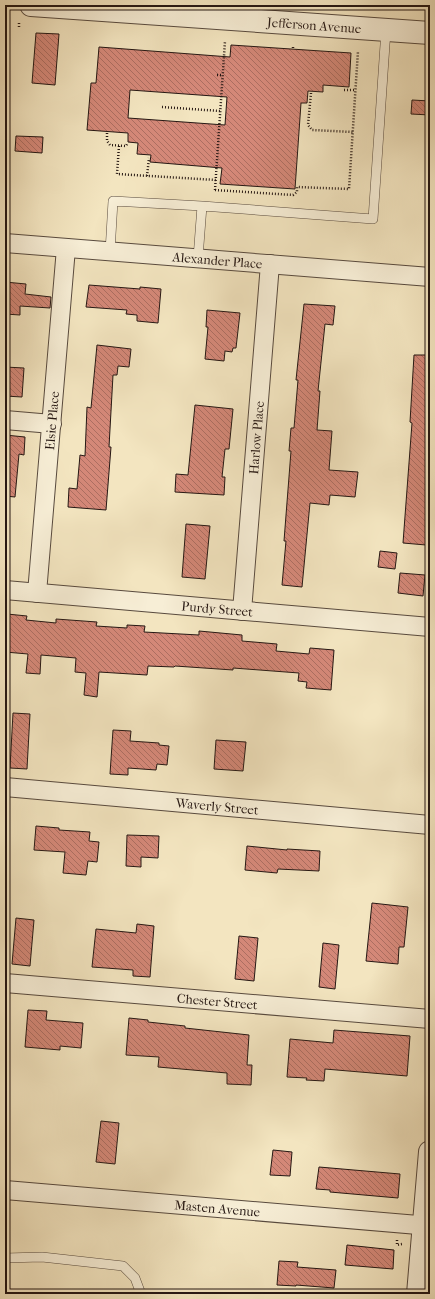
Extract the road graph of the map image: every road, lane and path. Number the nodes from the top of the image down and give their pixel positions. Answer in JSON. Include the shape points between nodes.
{"nodes":[{"id":1,"x":25,"y":13,"type":"edge"},
{"id":2,"x":19,"y":27,"type":"dead end"},
{"id":3,"x":386,"y":30,"type":"junction"},
{"id":4,"x":430,"y":33,"type":"edge"},
{"id":5,"x":225,"y":41,"type":"dead end"},
{"id":6,"x":358,"y":51,"type":"dead end"},
{"id":7,"x":217,"y":75,"type":"dead end"},
{"id":8,"x":223,"y":75,"type":"junction"},
{"id":9,"x":344,"y":90,"type":"dead end"},
{"id":10,"x":355,"y":90,"type":"junction"},
{"id":11,"x":311,"y":93,"type":"dead end"},
{"id":12,"x":162,"y":107,"type":"dead end"},
{"id":13,"x":220,"y":111,"type":"junction"},
{"id":14,"x":353,"y":132,"type":"junction"},
{"id":15,"x":107,"y":133,"type":"dead end"},
{"id":16,"x":127,"y":144,"type":"dead end"},
{"id":17,"x":119,"y":146,"type":"junction"},
{"id":18,"x":213,"y":146,"type":"dead end"},
{"id":19,"x":218,"y":146,"type":"junction"},
{"id":20,"x":149,"y":158,"type":"dead end"},
{"id":21,"x":147,"y":176,"type":"junction"},
{"id":22,"x":216,"y":180,"type":"junction"},
{"id":23,"x":258,"y":188,"type":"dead end"},
{"id":24,"x":215,"y":190,"type":"junction"},
{"id":25,"x":258,"y":192,"type":"junction"},
{"id":26,"x":215,"y":195,"type":"dead end"},
{"id":27,"x":202,"y":206,"type":"junction"},
{"id":28,"x":5,"y":242,"type":"edge"},
{"id":29,"x":66,"y":248,"type":"junction"},
{"id":30,"x":110,"y":252,"type":"junction"},
{"id":31,"x":198,"y":258,"type":"junction"},
{"id":32,"x":270,"y":264,"type":"junction"},
{"id":33,"x":430,"y":277,"type":"edge"},
{"id":34,"x":5,"y":420,"type":"edge"},
{"id":35,"x":52,"y":424,"type":"junction"},
{"id":36,"x":5,"y":590,"type":"edge"},
{"id":37,"x":37,"y":593,"type":"junction"},
{"id":38,"x":242,"y":611,"type":"junction"},
{"id":39,"x":430,"y":627,"type":"edge"},
{"id":40,"x":5,"y":787,"type":"edge"},
{"id":41,"x":430,"y":825,"type":"edge"},
{"id":42,"x":5,"y":983,"type":"edge"},
{"id":43,"x":430,"y":1019,"type":"edge"},
{"id":44,"x":430,"y":1152,"type":"edge"},
{"id":45,"x":5,"y":1190,"type":"edge"},
{"id":46,"x":427,"y":1226,"type":"edge"},
{"id":47,"x":5,"y":1258,"type":"edge"},
{"id":48,"x":141,"y":1294,"type":"edge"},
{"id":49,"x":418,"y":1294,"type":"edge"}],
"edges":[{"from":1,"to":2,"type":"path"},
{"from":1,"to":3,"type":"street","name":"Jefferson Avenue"},
{"from":3,"to":4,"type":"street","name":"Jefferson Avenue"},
{"from":3,"to":27,"type":"lane","via":[[373,219]]},
{"from":5,"to":8,"type":"path"},
{"from":6,"to":10,"type":"path"},
{"from":7,"to":8,"type":"path"},
{"from":8,"to":13,"type":"path"},
{"from":9,"to":10,"type":"path"},
{"from":10,"to":14,"type":"path"},
{"from":11,"to":14,"type":"path","via":[[308,125],[312,130]]},
{"from":12,"to":13,"type":"path"},
{"from":13,"to":19,"type":"path"},
{"from":14,"to":25,"type":"path","via":[[349,189],[297,187],[297,192],[293,195]]},
{"from":15,"to":17,"type":"path","via":[[108,143]]},
{"from":16,"to":17,"type":"path"},
{"from":17,"to":21,"type":"path","via":[[117,174]]},
{"from":18,"to":19,"type":"path"},
{"from":19,"to":22,"type":"path"},
{"from":20,"to":21,"type":"path"},
{"from":21,"to":22,"type":"path"},
{"from":22,"to":24,"type":"path"},
{"from":23,"to":25,"type":"path"},
{"from":24,"to":25,"type":"path"},
{"from":24,"to":26,"type":"path"},
{"from":27,"to":30,"type":"lane","via":[[113,201]]},
{"from":27,"to":31,"type":"lane"},
{"from":28,"to":29,"type":"street","name":"Alexander Place"},
{"from":29,"to":30,"type":"street","name":"Alexander Place"},
{"from":29,"to":35,"type":"street","name":"Elsie Place"},
{"from":30,"to":31,"type":"street","name":"Alexander Place"},
{"from":31,"to":32,"type":"street","name":"Alexander Place"},
{"from":32,"to":33,"type":"street","name":"Alexander Place"},
{"from":32,"to":38,"type":"street","name":"Harlow Place"},
{"from":34,"to":35,"type":"street"},
{"from":35,"to":37,"type":"street","name":"Elsie Place"},
{"from":36,"to":37,"type":"street","name":"Purdy Street"},
{"from":37,"to":38,"type":"street","name":"Purdy Street"},
{"from":38,"to":39,"type":"street","name":"Purdy Street"},
{"from":40,"to":41,"type":"street","name":"Waverly Street"},
{"from":42,"to":43,"type":"street","name":"Chester Street"},
{"from":44,"to":46,"type":"street"},
{"from":45,"to":46,"type":"street","name":"Masten Avenue"},
{"from":46,"to":49,"type":"street"},
{"from":47,"to":48,"type":"lane","via":[[42,1258],[122,1266],[135,1278]]}]}
